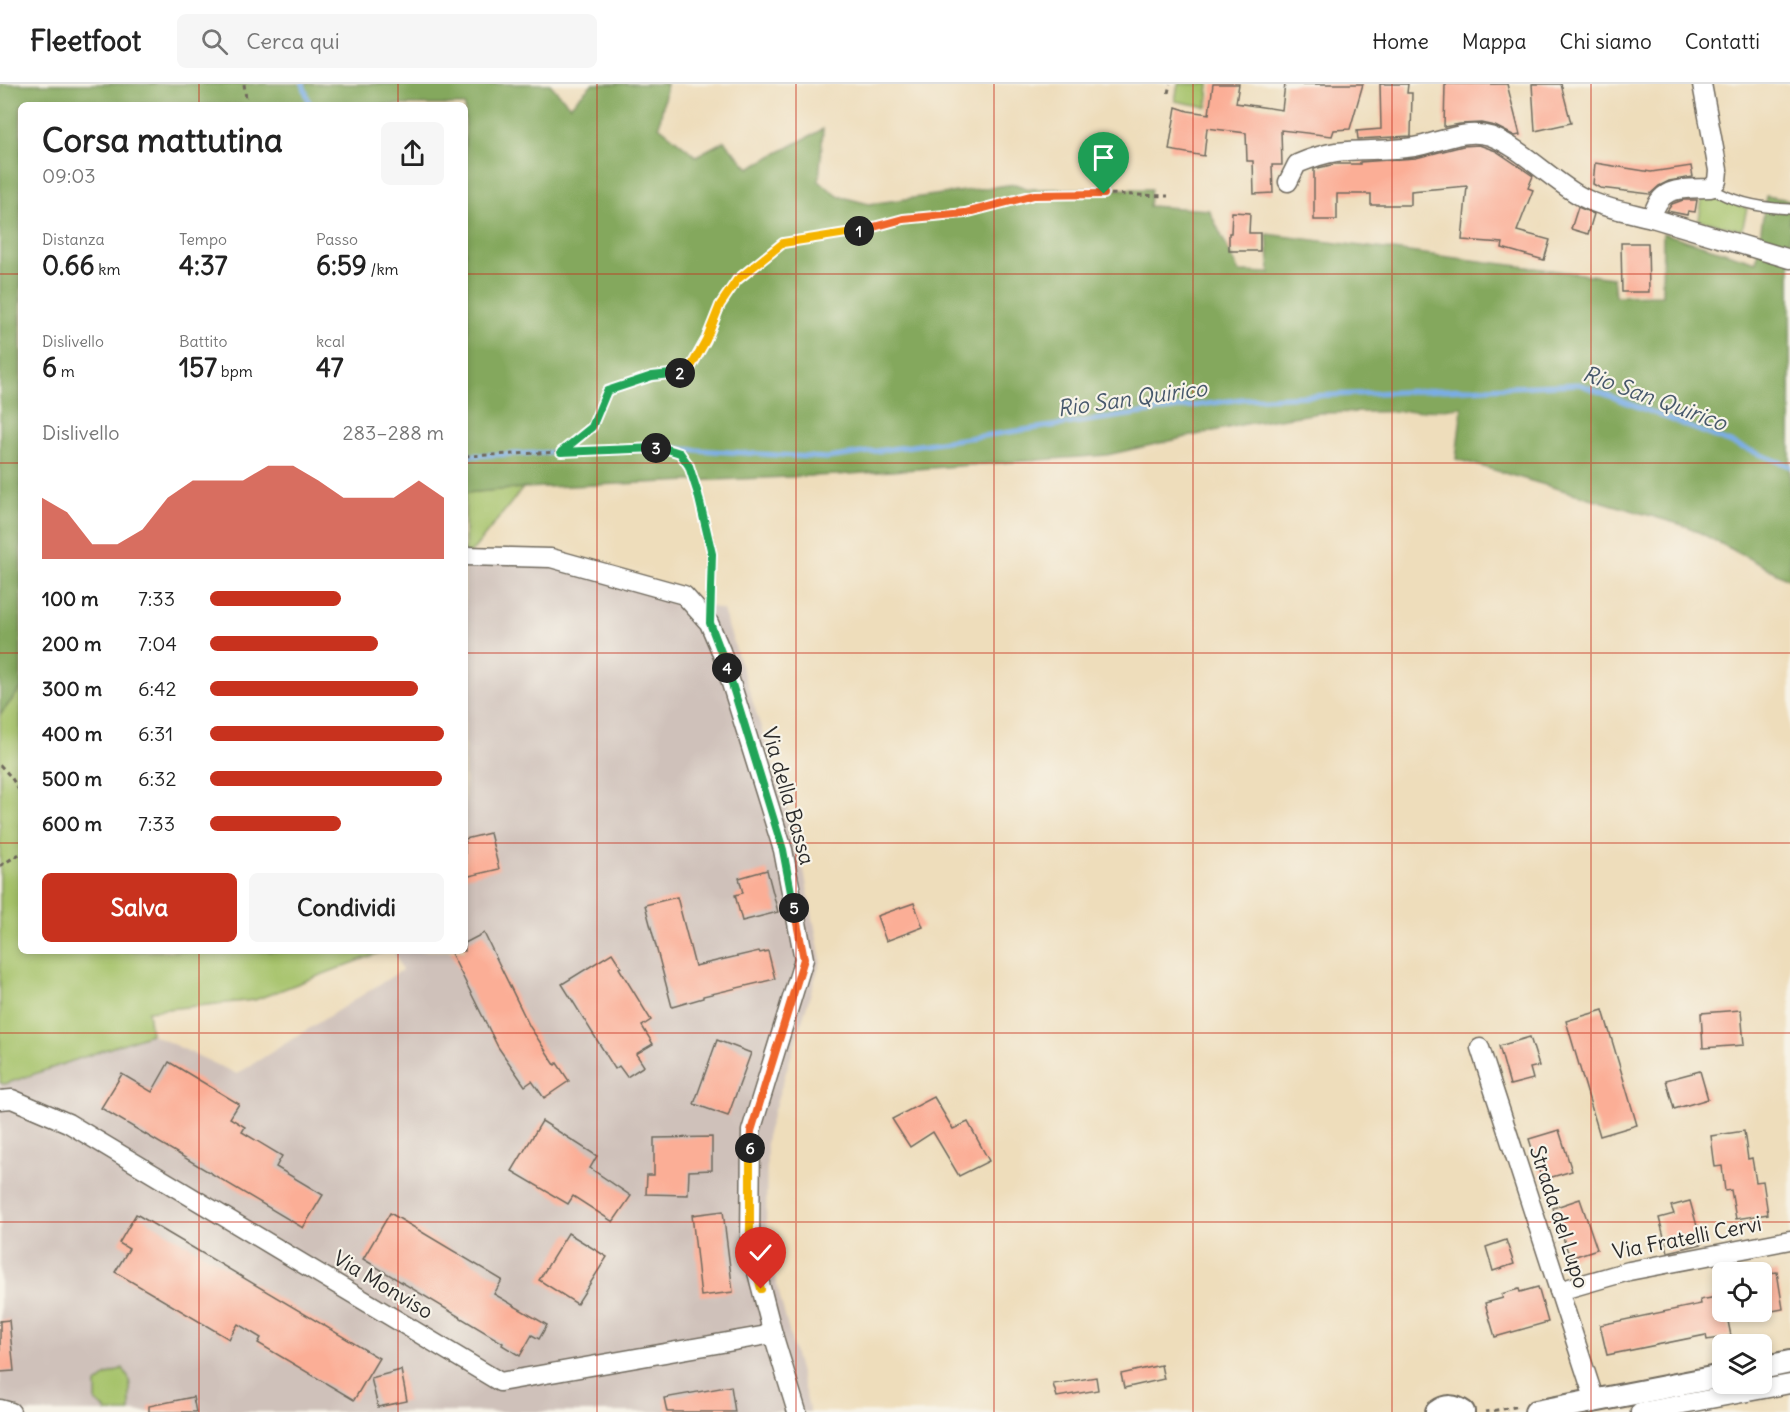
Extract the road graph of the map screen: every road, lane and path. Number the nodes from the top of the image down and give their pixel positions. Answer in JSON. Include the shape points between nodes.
{"nodes":[{"id":1,"x":244,"y":84,"type":"edge"},
{"id":2,"x":1170,"y":84,"type":"edge"},
{"id":3,"x":1702,"y":84,"type":"edge"},
{"id":4,"x":1168,"y":93,"type":"dead end"},
{"id":5,"x":247,"y":102,"type":"edge"},
{"id":6,"x":1288,"y":182,"type":"dead end"},
{"id":7,"x":1711,"y":188,"type":"junction"},
{"id":8,"x":1168,"y":196,"type":"dead end"},
{"id":9,"x":1790,"y":209,"type":"edge"},
{"id":10,"x":1652,"y":219,"type":"junction"},
{"id":11,"x":1790,"y":259,"type":"edge"},
{"id":12,"x":561,"y":452,"type":"junction"},
{"id":13,"x":468,"y":456,"type":"edge"},
{"id":14,"x":468,"y":556,"type":"edge"},
{"id":15,"x":710,"y":623,"type":"junction"},
{"id":16,"x":0,"y":765,"type":"edge"},
{"id":17,"x":18,"y":788,"type":"edge"},
{"id":18,"x":18,"y":855,"type":"edge"},
{"id":19,"x":0,"y":866,"type":"edge"},
{"id":20,"x":1480,"y":1048,"type":"dead end"},
{"id":21,"x":0,"y":1100,"type":"edge"},
{"id":22,"x":1790,"y":1240,"type":"edge"},
{"id":23,"x":1558,"y":1291,"type":"junction"},
{"id":24,"x":773,"y":1334,"type":"junction"},
{"id":25,"x":1790,"y":1362,"type":"edge"},
{"id":26,"x":1772,"y":1366,"type":"edge"},
{"id":27,"x":1712,"y":1378,"type":"edge"},
{"id":28,"x":1790,"y":1384,"type":"edge"},
{"id":29,"x":1595,"y":1401,"type":"junction"},
{"id":30,"x":0,"y":1409,"type":"edge"},
{"id":31,"x":10,"y":1412,"type":"edge"},
{"id":32,"x":796,"y":1412,"type":"edge"},
{"id":33,"x":1437,"y":1412,"type":"edge"},
{"id":34,"x":1463,"y":1412,"type":"edge"},
{"id":35,"x":1536,"y":1412,"type":"edge"},
{"id":36,"x":1640,"y":1412,"type":"edge"}],
"edges":[{"from":1,"to":5,"type":"path"},
{"from":2,"to":4,"type":"path"},
{"from":3,"to":7,"type":"street","via":[[1718,170],[1717,181]]},
{"from":6,"to":10,"type":"street","via":[[1297,164],[1314,157],[1414,147],[1471,134],[1489,136],[1506,144],[1581,196]]},
{"from":7,"to":9,"type":"lane","via":[[1724,196],[1769,208]]},
{"from":7,"to":10,"type":"street","via":[[1680,189],[1663,195],[1654,206]]},
{"from":8,"to":12,"type":"path","via":[[1034,195],[965,213],[903,219],[850,233],[783,243],[737,280],[720,305],[688,372],[652,376],[607,391],[592,427]]},
{"from":10,"to":11,"type":"street"},
{"from":12,"to":13,"type":"path"},
{"from":12,"to":15,"type":"path","via":[[664,448],[680,453],[689,466],[698,494],[712,554]]},
{"from":14,"to":15,"type":"street","name":"Via della Bassa","via":[[551,558],[684,595]]},
{"from":15,"to":24,"type":"street","name":"Via della Bassa","via":[[783,850],[804,959],[751,1131],[750,1245]]},
{"from":16,"to":17,"type":"path"},
{"from":18,"to":19,"type":"path"},
{"from":20,"to":23,"type":"street","name":"Strada del Lupo"},
{"from":21,"to":24,"type":"street","name":"Via Monviso","via":[[12,1099],[68,1123],[500,1382]]},
{"from":22,"to":23,"type":"street","name":"Via Fratelli Cervi","via":[[1629,1271]]},
{"from":23,"to":29,"type":"street","name":"Strada del Lupo"},
{"from":24,"to":32,"type":"street","name":"Via della Bassa"},
{"from":25,"to":26,"type":"street"},
{"from":27,"to":29,"type":"street"},
{"from":28,"to":36,"type":"street"},
{"from":29,"to":35,"type":"street"},
{"from":30,"to":31,"type":"street"},
{"from":33,"to":34,"type":"street","via":[[1451,1407]]}]}
